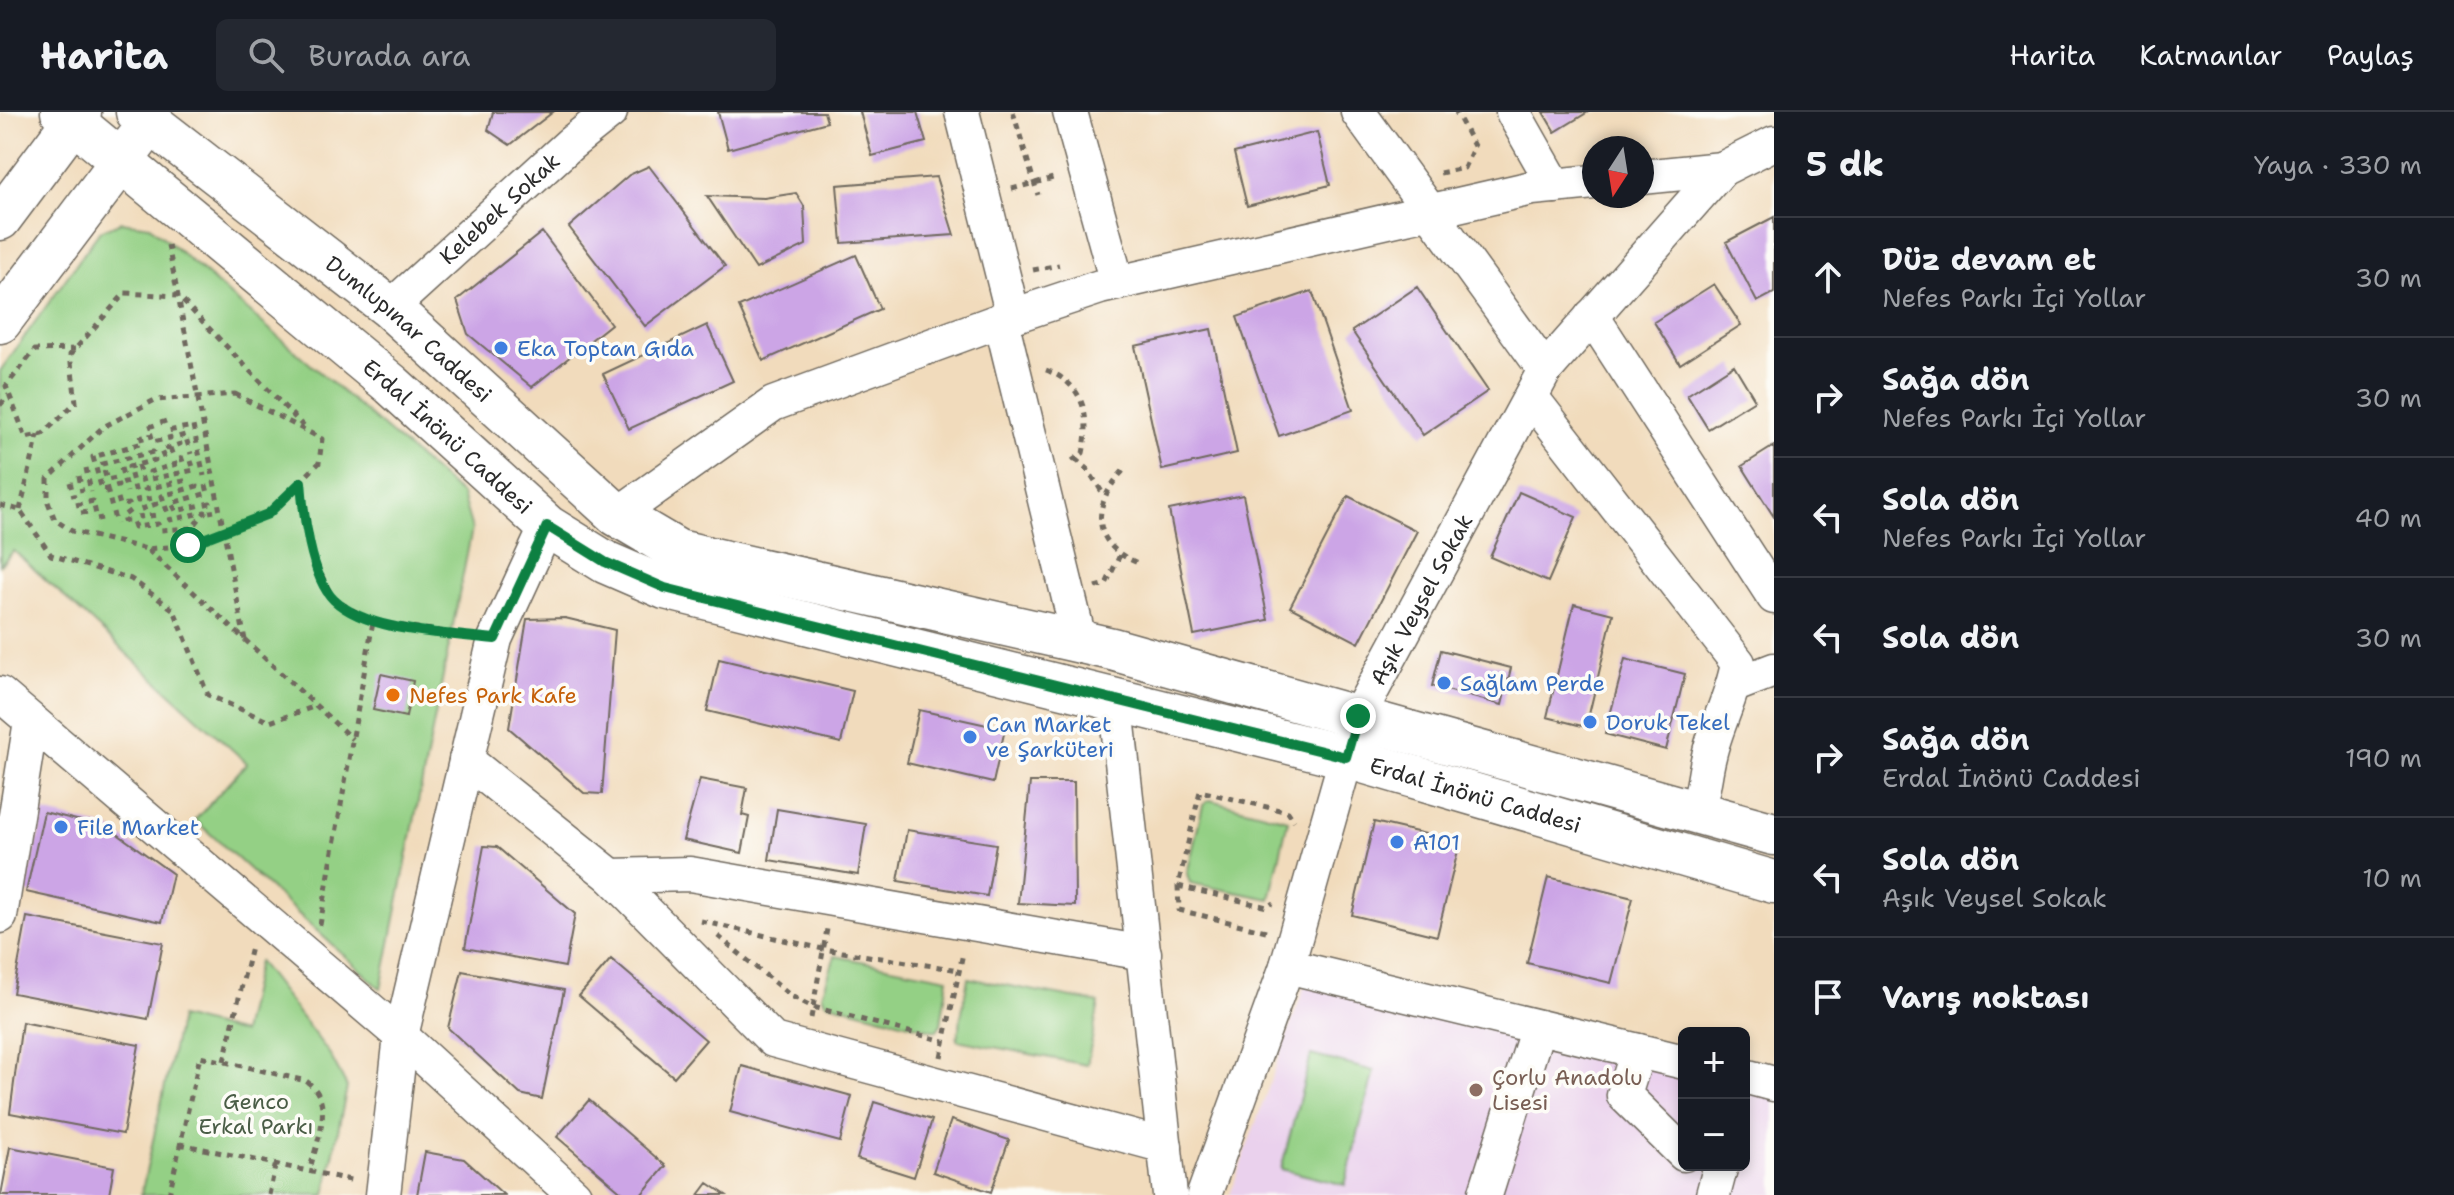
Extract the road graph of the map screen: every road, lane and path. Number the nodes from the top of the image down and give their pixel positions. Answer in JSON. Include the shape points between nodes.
{"nodes":[{"id":1,"x":610,"y":112,"type":"edge"},
{"id":2,"x":962,"y":112,"type":"edge"},
{"id":3,"x":1013,"y":112,"type":"edge"},
{"id":4,"x":1070,"y":112,"type":"edge"},
{"id":5,"x":1358,"y":112,"type":"edge"},
{"id":6,"x":1456,"y":112,"type":"edge"},
{"id":7,"x":1513,"y":112,"type":"edge"},
{"id":8,"x":71,"y":115,"type":"edge"},
{"id":9,"x":144,"y":118,"type":"edge"},
{"id":10,"x":1774,"y":143,"type":"edge"},
{"id":11,"x":1474,"y":146,"type":"dead end"},
{"id":12,"x":121,"y":159,"type":"junction"},
{"id":13,"x":1722,"y":169,"type":"junction"},
{"id":14,"x":1069,"y":174,"type":"dead end"},
{"id":15,"x":1654,"y":176,"type":"edge"},
{"id":16,"x":1035,"y":183,"type":"junction"},
{"id":17,"x":1582,"y":183,"type":"edge"},
{"id":18,"x":1555,"y":186,"type":"junction"},
{"id":19,"x":1002,"y":192,"type":"dead end"},
{"id":20,"x":1038,"y":195,"type":"dead end"},
{"id":21,"x":1430,"y":211,"type":"junction"},
{"id":22,"x":0,"y":219,"type":"edge"},
{"id":23,"x":165,"y":233,"type":"dead end"},
{"id":24,"x":1117,"y":283,"type":"junction"},
{"id":25,"x":178,"y":296,"type":"junction"},
{"id":26,"x":390,"y":308,"type":"junction"},
{"id":27,"x":1592,"y":316,"type":"junction"},
{"id":28,"x":1007,"y":318,"type":"junction"},
{"id":29,"x":0,"y":322,"type":"edge"},
{"id":30,"x":75,"y":349,"type":"junction"},
{"id":31,"x":1037,"y":367,"type":"dead end"},
{"id":32,"x":1538,"y":384,"type":"junction"},
{"id":33,"x":9,"y":395,"type":"junction"},
{"id":34,"x":199,"y":396,"type":"junction"},
{"id":35,"x":0,"y":405,"type":"edge"},
{"id":36,"x":166,"y":421,"type":"dead end"},
{"id":37,"x":309,"y":433,"type":"junction"},
{"id":38,"x":38,"y":435,"type":"junction"},
{"id":39,"x":141,"y":435,"type":"dead end"},
{"id":40,"x":170,"y":448,"type":"junction"},
{"id":41,"x":173,"y":456,"type":"dead end"},
{"id":42,"x":181,"y":456,"type":"dead end"},
{"id":43,"x":164,"y":458,"type":"dead end"},
{"id":44,"x":1075,"y":459,"type":"junction"},
{"id":45,"x":138,"y":465,"type":"junction"},
{"id":46,"x":86,"y":468,"type":"dead end"},
{"id":47,"x":121,"y":468,"type":"dead end"},
{"id":48,"x":1062,"y":468,"type":"dead end"},
{"id":49,"x":1123,"y":471,"type":"dead end"},
{"id":50,"x":178,"y":474,"type":"junction"},
{"id":51,"x":79,"y":476,"type":"dead end"},
{"id":52,"x":204,"y":476,"type":"dead end"},
{"id":53,"x":70,"y":482,"type":"dead end"},
{"id":54,"x":180,"y":482,"type":"junction"},
{"id":55,"x":301,"y":482,"type":"junction"},
{"id":56,"x":206,"y":485,"type":"dead end"},
{"id":57,"x":107,"y":489,"type":"junction"},
{"id":58,"x":82,"y":492,"type":"dead end"},
{"id":59,"x":91,"y":492,"type":"dead end"},
{"id":60,"x":127,"y":492,"type":"dead end"},
{"id":61,"x":1104,"y":495,"type":"junction"},
{"id":62,"x":74,"y":497,"type":"dead end"},
{"id":63,"x":118,"y":498,"type":"dead end"},
{"id":64,"x":0,"y":505,"type":"edge"},
{"id":65,"x":76,"y":505,"type":"dead end"},
{"id":66,"x":20,"y":510,"type":"junction"},
{"id":67,"x":95,"y":511,"type":"junction"},
{"id":68,"x":81,"y":513,"type":"dead end"},
{"id":69,"x":212,"y":514,"type":"dead end"},
{"id":70,"x":157,"y":515,"type":"dead end"},
{"id":71,"x":617,"y":515,"type":"junction"},
{"id":72,"x":102,"y":518,"type":"dead end"},
{"id":73,"x":116,"y":524,"type":"dead end"},
{"id":74,"x":547,"y":526,"type":"junction"},
{"id":75,"x":226,"y":531,"type":"junction"},
{"id":76,"x":147,"y":549,"type":"junction"},
{"id":77,"x":678,"y":551,"type":"joint"},
{"id":78,"x":1120,"y":555,"type":"junction"},
{"id":79,"x":1141,"y":564,"type":"dead end"},
{"id":80,"x":1092,"y":588,"type":"dead end"},
{"id":81,"x":1774,"y":597,"type":"edge"},
{"id":82,"x":373,"y":622,"type":"junction"},
{"id":83,"x":495,"y":639,"type":"junction"},
{"id":84,"x":245,"y":640,"type":"junction"},
{"id":85,"x":1080,"y":643,"type":"junction"},
{"id":86,"x":1774,"y":670,"type":"edge"},
{"id":87,"x":1735,"y":685,"type":"junction"},
{"id":88,"x":0,"y":694,"type":"edge"},
{"id":89,"x":1115,"y":698,"type":"junction"},
{"id":90,"x":316,"y":706,"type":"junction"},
{"id":91,"x":1358,"y":716,"type":"junction"},
{"id":92,"x":31,"y":721,"type":"junction"},
{"id":93,"x":353,"y":739,"type":"junction"},
{"id":94,"x":1346,"y":757,"type":"junction"},
{"id":95,"x":466,"y":760,"type":"junction"},
{"id":96,"x":1696,"y":812,"type":"junction"},
{"id":97,"x":1294,"y":827,"type":"dead end"},
{"id":98,"x":1774,"y":834,"type":"edge"},
{"id":99,"x":611,"y":876,"type":"junction"},
{"id":100,"x":1774,"y":882,"type":"edge"},
{"id":101,"x":1178,"y":886,"type":"junction"},
{"id":102,"x":1277,"y":900,"type":"dead end"},
{"id":103,"x":259,"y":915,"type":"junction"},
{"id":104,"x":0,"y":916,"type":"edge"},
{"id":105,"x":827,"y":924,"type":"dead end"},
{"id":106,"x":1274,"y":933,"type":"dead end"},
{"id":107,"x":964,"y":948,"type":"dead end"},
{"id":108,"x":823,"y":949,"type":"junction"},
{"id":109,"x":1144,"y":953,"type":"junction"},
{"id":110,"x":314,"y":962,"type":"junction"},
{"id":111,"x":1287,"y":966,"type":"junction"},
{"id":112,"x":959,"y":970,"type":"junction"},
{"id":113,"x":813,"y":1007,"type":"junction"},
{"id":114,"x":1538,"y":1027,"type":"junction"},
{"id":115,"x":809,"y":1031,"type":"dead end"},
{"id":116,"x":401,"y":1036,"type":"junction"},
{"id":117,"x":944,"y":1041,"type":"junction"},
{"id":118,"x":1638,"y":1051,"type":"junction"},
{"id":119,"x":224,"y":1061,"type":"junction"},
{"id":120,"x":1678,"y":1061,"type":"edge"},
{"id":121,"x":939,"y":1065,"type":"dead end"},
{"id":122,"x":1750,"y":1078,"type":"edge"},
{"id":123,"x":1774,"y":1084,"type":"edge"},
{"id":124,"x":180,"y":1144,"type":"junction"},
{"id":125,"x":1165,"y":1146,"type":"junction"},
{"id":126,"x":1678,"y":1148,"type":"edge"},
{"id":127,"x":276,"y":1162,"type":"junction"},
{"id":128,"x":310,"y":1169,"type":"junction"},
{"id":129,"x":383,"y":1192,"type":"edge"},
{"id":130,"x":1486,"y":1192,"type":"dead end"},
{"id":131,"x":169,"y":1195,"type":"edge"},
{"id":132,"x":269,"y":1195,"type":"edge"},
{"id":133,"x":574,"y":1195,"type":"edge"},
{"id":134,"x":1170,"y":1195,"type":"edge"},
{"id":135,"x":1204,"y":1195,"type":"edge"}],
"edges":[{"from":1,"to":26,"type":"street","name":"Kelebek Sokak"},
{"from":2,"to":28,"type":"street"},
{"from":3,"to":16,"type":"path"},
{"from":4,"to":24,"type":"street"},
{"from":5,"to":21,"type":"street"},
{"from":6,"to":11,"type":"path"},
{"from":7,"to":18,"type":"street"},
{"from":8,"to":12,"type":"main road","name":"Erdal İnönü Caddesi"},
{"from":8,"to":22,"type":"main road"},
{"from":9,"to":12,"type":"main road"},
{"from":9,"to":26,"type":"main road","name":"Dumlupınar Caddesi"},
{"from":10,"to":13,"type":"street","name":"Aşık Veysel Sokak"},
{"from":12,"to":29,"type":"main road"},
{"from":12,"to":74,"type":"main road","name":"Erdal İnönü Caddesi","via":[[392,385]]},
{"from":13,"to":15,"type":"street"},
{"from":13,"to":27,"type":"street","name":"Aşık Veysel Sokak"},
{"from":14,"to":16,"type":"path"},
{"from":16,"to":19,"type":"path"},
{"from":16,"to":20,"type":"path"},
{"from":17,"to":18,"type":"street"},
{"from":18,"to":21,"type":"street"},
{"from":21,"to":24,"type":"street"},
{"from":21,"to":32,"type":"street"},
{"from":23,"to":25,"type":"path"},
{"from":24,"to":28,"type":"street"},
{"from":25,"to":30,"type":"path","via":[[125,293]]},
{"from":25,"to":34,"type":"path"},
{"from":25,"to":37,"type":"path"},
{"from":26,"to":71,"type":"main road","name":"Dumlupınar Caddesi"},
{"from":27,"to":32,"type":"street","name":"Aşık Veysel Sokak"},
{"from":27,"to":81,"type":"street"},
{"from":28,"to":71,"type":"street","via":[[773,404]]},
{"from":28,"to":85,"type":"street"},
{"from":30,"to":33,"type":"path","via":[[35,350],[6,386]]},
{"from":30,"to":38,"type":"path","via":[[70,355],[76,402]]},
{"from":31,"to":44,"type":"path","via":[[1062,376],[1076,388],[1085,407],[1086,440]]},
{"from":32,"to":87,"type":"street","via":[[1738,663]]},
{"from":32,"to":91,"type":"street","name":"Aşık Veysel Sokak"},
{"from":33,"to":35,"type":"path"},
{"from":33,"to":38,"type":"path","via":[[26,438]]},
{"from":34,"to":37,"type":"path","via":[[235,394]]},
{"from":34,"to":75,"type":"path"},
{"from":34,"to":76,"type":"path","via":[[155,400],[103,427],[48,479],[55,520],[72,531]]},
{"from":36,"to":52,"type":"path","via":[[149,427],[153,442],[170,438],[168,431],[193,426]]},
{"from":37,"to":55,"type":"path","via":[[322,439],[319,463]]},
{"from":38,"to":66,"type":"path"},
{"from":39,"to":57,"type":"path","via":[[143,443],[93,457],[102,490]]},
{"from":40,"to":41,"type":"path"},
{"from":40,"to":43,"type":"path","via":[[161,451]]},
{"from":40,"to":50,"type":"path","via":[[185,435],[194,470]]},
{"from":42,"to":50,"type":"path","via":[[183,462],[150,472],[151,479]]},
{"from":44,"to":48,"type":"path"},
{"from":44,"to":61,"type":"path"},
{"from":45,"to":54,"type":"path","via":[[145,489]]},
{"from":45,"to":57,"type":"path","via":[[155,460],[153,452],[102,464],[107,480],[116,478],[118,486]]},
{"from":45,"to":70,"type":"path","via":[[129,467],[138,501],[153,498],[156,504],[139,510],[140,517]]},
{"from":46,"to":59,"type":"path"},
{"from":47,"to":60,"type":"path"},
{"from":49,"to":61,"type":"path"},
{"from":50,"to":54,"type":"path"},
{"from":51,"to":58,"type":"path"},
{"from":53,"to":62,"type":"path"},
{"from":54,"to":63,"type":"path","via":[[192,480],[197,486],[162,496],[170,520],[205,512],[192,528],[135,527],[133,521],[124,521],[131,510]]},
{"from":55,"to":75,"type":"path","via":[[268,514]]},
{"from":55,"to":82,"type":"path","via":[[313,558],[333,599]]},
{"from":56,"to":69,"type":"path","via":[[208,493],[172,503],[176,511],[210,503]]},
{"from":57,"to":73,"type":"path"},
{"from":61,"to":78,"type":"path","via":[[1100,519]]},
{"from":64,"to":66,"type":"path"},
{"from":65,"to":67,"type":"path","via":[[93,501]]},
{"from":66,"to":90,"type":"path","via":[[51,555],[131,579],[174,610],[208,695],[270,722]]},
{"from":67,"to":68,"type":"path"},
{"from":67,"to":72,"type":"path","via":[[97,519]]},
{"from":71,"to":77,"type":"main road","name":"Dumlupınar Caddesi"},
{"from":74,"to":83,"type":"street"},
{"from":74,"to":89,"type":"main road","name":"Erdal İnönü Caddesi","via":[[605,562],[665,588]]},
{"from":75,"to":76,"type":"path","via":[[188,545]]},
{"from":75,"to":84,"type":"path"},
{"from":76,"to":84,"type":"path"},
{"from":77,"to":85,"type":"main road","name":"Erdal İnönü Caddesi"},
{"from":78,"to":79,"type":"path"},
{"from":78,"to":80,"type":"path","via":[[1106,584]]},
{"from":82,"to":83,"type":"path"},
{"from":82,"to":93,"type":"path"},
{"from":83,"to":95,"type":"street"},
{"from":84,"to":90,"type":"path"},
{"from":85,"to":91,"type":"main road","name":"Erdal İnönü Caddesi"},
{"from":86,"to":87,"type":"street"},
{"from":87,"to":96,"type":"street","via":[[1708,756],[1706,786]]},
{"from":88,"to":92,"type":"street"},
{"from":89,"to":94,"type":"main road","name":"Erdal İnönü Caddesi"},
{"from":89,"to":109,"type":"street"},
{"from":90,"to":93,"type":"path"},
{"from":91,"to":94,"type":"street","name":"Aşık Veysel Sokak"},
{"from":91,"to":96,"type":"main road","name":"Erdal İnönü Caddesi"},
{"from":92,"to":103,"type":"street"},
{"from":92,"to":104,"type":"street"},
{"from":93,"to":110,"type":"path"},
{"from":94,"to":100,"type":"main road","name":"Erdal İnönü Caddesi"},
{"from":94,"to":111,"type":"street","name":"Aşık Veysel Sokak"},
{"from":95,"to":99,"type":"street"},
{"from":95,"to":116,"type":"street"},
{"from":96,"to":98,"type":"main road","name":"Erdal İnönü Caddesi"},
{"from":97,"to":101,"type":"path","via":[[1294,816],[1288,812],[1200,791]]},
{"from":99,"to":109,"type":"street","via":[[690,874]]},
{"from":99,"to":125,"type":"street","via":[[773,1040]]},
{"from":101,"to":102,"type":"path","via":[[1267,907]]},
{"from":101,"to":106,"type":"path","via":[[1179,910]]},
{"from":103,"to":110,"type":"street"},
{"from":103,"to":119,"type":"path"},
{"from":105,"to":108,"type":"path"},
{"from":107,"to":112,"type":"path"},
{"from":108,"to":112,"type":"path"},
{"from":108,"to":113,"type":"path"},
{"from":108,"to":113,"type":"path","via":[[699,920],[791,996]]},
{"from":109,"to":125,"type":"street"},
{"from":110,"to":116,"type":"street"},
{"from":111,"to":114,"type":"street"},
{"from":111,"to":135,"type":"street","name":"Aşık Veysel Sokak"},
{"from":112,"to":117,"type":"path"},
{"from":113,"to":115,"type":"path"},
{"from":113,"to":117,"type":"path"},
{"from":114,"to":118,"type":"street"},
{"from":114,"to":130,"type":"street"},
{"from":116,"to":129,"type":"street"},
{"from":116,"to":133,"type":"street"},
{"from":117,"to":121,"type":"path"},
{"from":118,"to":120,"type":"street"},
{"from":118,"to":126,"type":"street","via":[[1624,1095]]},
{"from":119,"to":124,"type":"path","via":[[200,1056]]},
{"from":119,"to":128,"type":"path","via":[[315,1087],[324,1107]]},
{"from":122,"to":123,"type":"street"},
{"from":124,"to":127,"type":"path"},
{"from":124,"to":131,"type":"path"},
{"from":125,"to":134,"type":"street"},
{"from":127,"to":128,"type":"path"},
{"from":127,"to":132,"type":"path"},
{"from":128,"to":129,"type":"path"}]}
